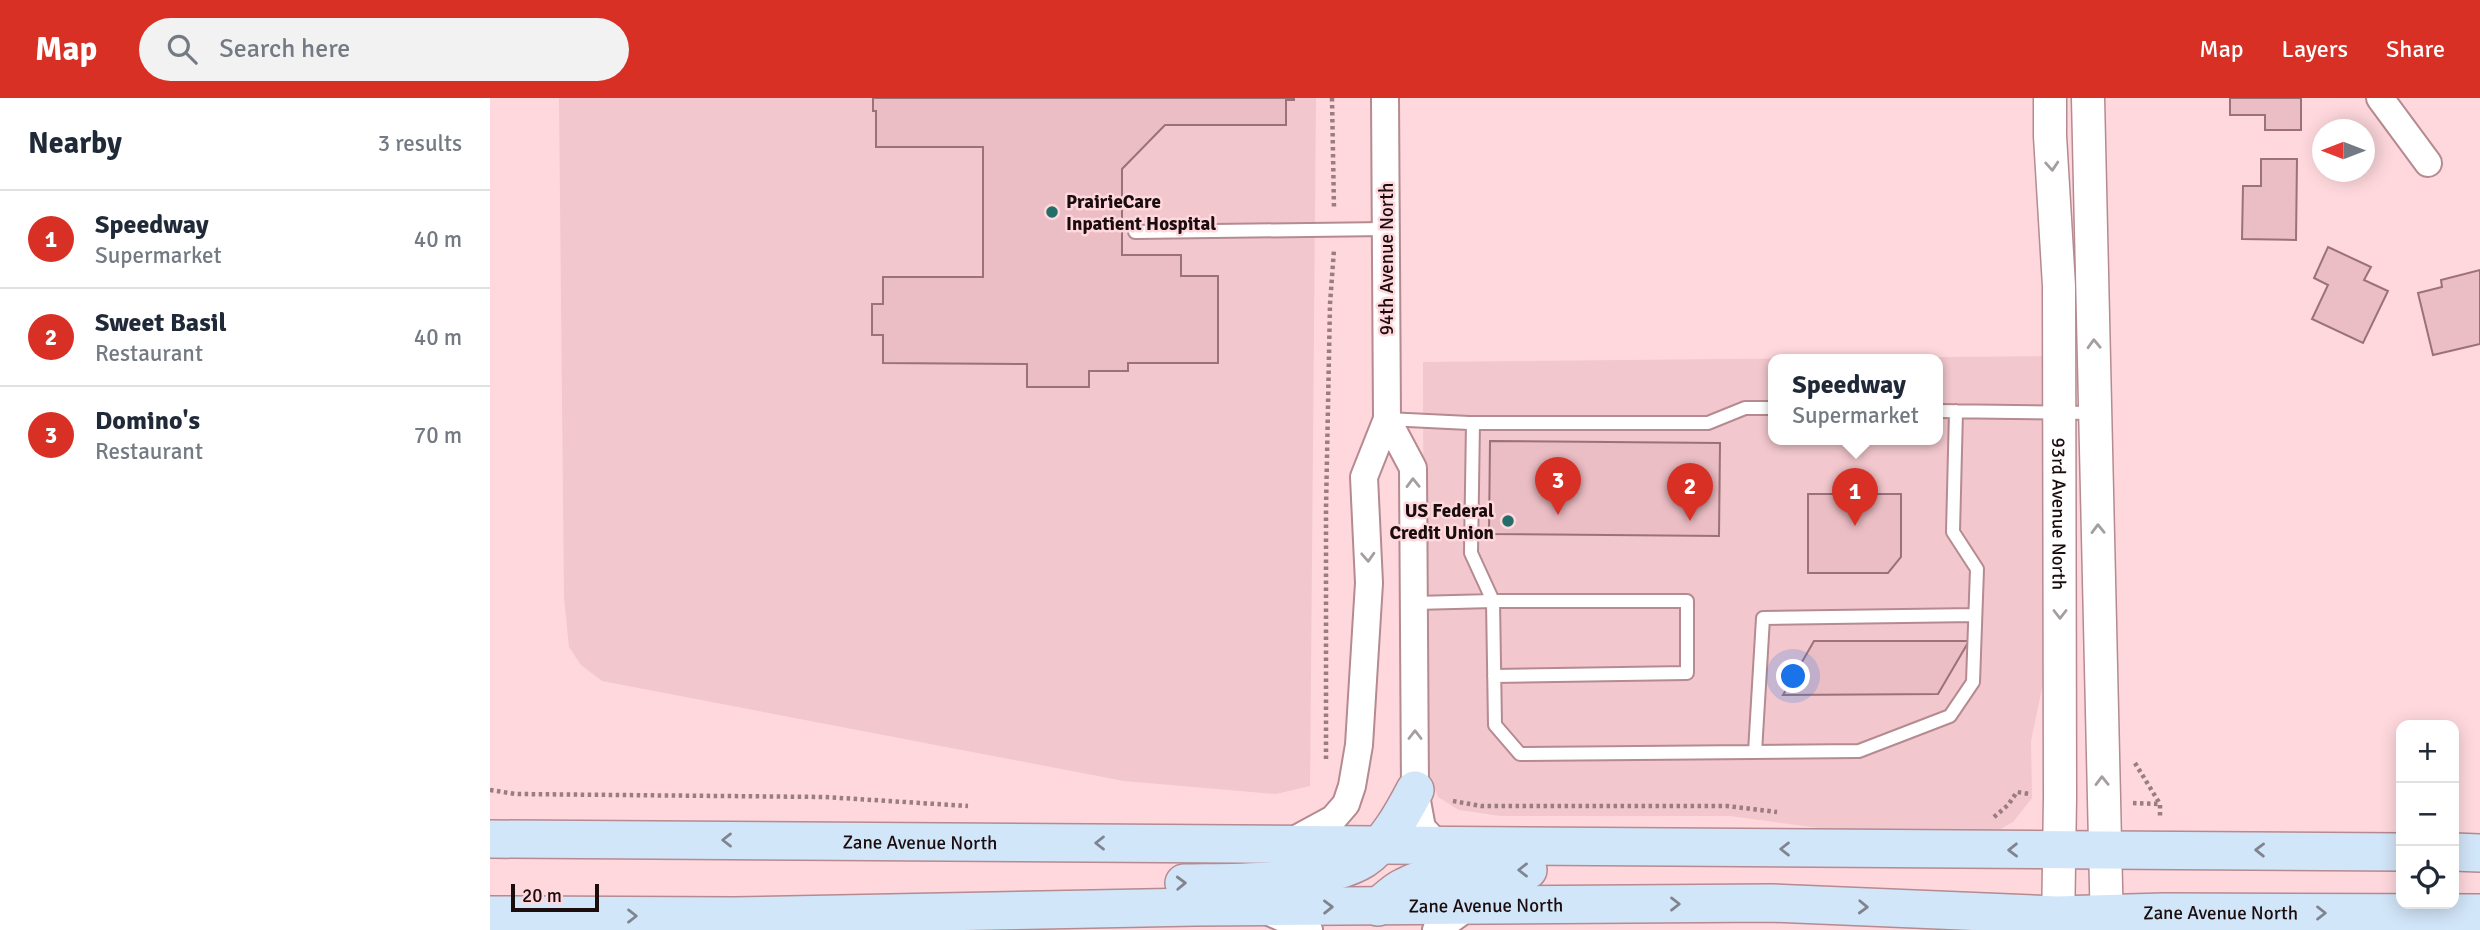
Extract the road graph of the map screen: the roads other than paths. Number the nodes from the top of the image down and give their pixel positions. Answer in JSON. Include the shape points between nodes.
{"nodes":[{"id":1,"x":1385,"y":98,"type":"edge"},
{"id":2,"x":2050,"y":98,"type":"edge"},
{"id":3,"x":2088,"y":98,"type":"edge"},
{"id":4,"x":2380,"y":98,"type":"edge"},
{"id":5,"x":2428,"y":163,"type":"dead end"},
{"id":6,"x":1386,"y":229,"type":"junction"},
{"id":7,"x":1135,"y":232,"type":"dead end"},
{"id":8,"x":1768,"y":408,"type":"edge"},
{"id":9,"x":1943,"y":411,"type":"edge"},
{"id":10,"x":1956,"y":411,"type":"junction"},
{"id":11,"x":2060,"y":412,"type":"junction"},
{"id":12,"x":2096,"y":412,"type":"junction"},
{"id":13,"x":1387,"y":419,"type":"junction"},
{"id":14,"x":1473,"y":423,"type":"junction"},
{"id":15,"x":1493,"y":601,"type":"junction"},
{"id":16,"x":1415,"y":603,"type":"junction"},
{"id":17,"x":1975,"y":615,"type":"junction"},
{"id":18,"x":1494,"y":676,"type":"junction"},
{"id":19,"x":1755,"y":752,"type":"junction"},
{"id":20,"x":1415,"y":790,"type":"junction"},
{"id":21,"x":490,"y":839,"type":"edge"},
{"id":22,"x":1287,"y":844,"type":"junction"},
{"id":23,"x":1379,"y":845,"type":"junction"},
{"id":24,"x":1438,"y":845,"type":"junction"},
{"id":25,"x":1737,"y":848,"type":"junction"},
{"id":26,"x":2105,"y":849,"type":"junction"},
{"id":27,"x":2059,"y":850,"type":"junction"},
{"id":28,"x":2396,"y":852,"type":"edge"},
{"id":29,"x":2459,"y":852,"type":"edge"},
{"id":30,"x":2480,"y":853,"type":"edge"},
{"id":31,"x":1471,"y":905,"type":"junction"},
{"id":32,"x":1260,"y":907,"type":"junction"},
{"id":33,"x":2480,"y":913,"type":"edge"},
{"id":34,"x":490,"y":915,"type":"edge"},
{"id":35,"x":747,"y":916,"type":"junction"},
{"id":36,"x":1372,"y":918,"type":"edge"},
{"id":37,"x":2106,"y":922,"type":"edge"},
{"id":38,"x":2057,"y":923,"type":"edge"},
{"id":39,"x":1309,"y":930,"type":"edge"},
{"id":40,"x":1436,"y":930,"type":"edge"}],
"edges":[{"from":1,"to":6,"type":"street","name":"94th Avenue North"},
{"from":2,"to":11,"type":"street","name":"93rd Avenue North","one_way":true},
{"from":12,"to":3,"type":"street","name":"93rd Avenue North","one_way":true},
{"from":4,"to":5,"type":"street"},
{"from":6,"to":7,"type":"lane"},
{"from":6,"to":13,"type":"street","name":"94th Avenue North"},
{"from":8,"to":14,"type":"lane","via":[[1745,408],[1708,423]]},
{"from":9,"to":10,"type":"lane"},
{"from":10,"to":11,"type":"lane"},
{"from":10,"to":17,"type":"lane","via":[[1953,532],[1977,569]]},
{"from":11,"to":12,"type":"lane"},
{"from":11,"to":27,"type":"street","name":"93rd Avenue North","one_way":true},
{"from":26,"to":12,"type":"street","name":"93rd Avenue North","one_way":true},
{"from":13,"to":14,"type":"lane"},
{"from":16,"to":13,"type":"street","one_way":true,"via":[[1413,468]]},
{"from":13,"to":22,"type":"street","one_way":true,"via":[[1364,477],[1369,583],[1359,745],[1352,786],[1333,819]]},
{"from":14,"to":15,"type":"lane","via":[[1471,554]]},
{"from":15,"to":16,"type":"lane"},
{"from":15,"to":18,"type":"lane"},
{"from":15,"to":18,"type":"lane","via":[[1687,601],[1687,673]]},
{"from":20,"to":16,"type":"street","one_way":true},
{"from":17,"to":19,"type":"lane","via":[[1973,682],[1950,716],[1859,751]]},
{"from":17,"to":19,"type":"lane","via":[[1763,618]]},
{"from":18,"to":19,"type":"lane","via":[[1495,725],[1520,754]]},
{"from":20,"to":23,"type":"main road"},
{"from":20,"to":24,"type":"street","via":[[1422,828]]},
{"from":22,"to":21,"type":"main road","name":"Zane Avenue North","one_way":true},
{"from":22,"to":23,"type":"main road","name":"Zane Avenue North"},
{"from":23,"to":24,"type":"main road","name":"Zane Avenue North"},
{"from":35,"to":23,"type":"main road","one_way":true,"via":[[1019,887],[1291,878],[1337,871],[1364,859]]},
{"from":24,"to":25,"type":"main road","name":"Zane Avenue North"},
{"from":27,"to":25,"type":"main road","name":"Zane Avenue North","one_way":true},
{"from":25,"to":36,"type":"main road","one_way":true,"via":[[1616,871],[1494,870],[1430,877],[1402,887]]},
{"from":26,"to":27,"type":"main road","name":"Zane Avenue North"},
{"from":28,"to":26,"type":"main road","name":"Zane Avenue North","one_way":true},
{"from":26,"to":37,"type":"street","name":"93rd Avenue North"},
{"from":27,"to":38,"type":"street","name":"93rd Avenue North"},
{"from":29,"to":30,"type":"main road"},
{"from":31,"to":36,"type":"main road","name":"Zane Avenue North"},
{"from":31,"to":38,"type":"main road","name":"Zane Avenue North","one_way":true,"via":[[1771,903]]},
{"from":31,"to":40,"type":"street"},
{"from":32,"to":35,"type":"main road","name":"Zane Avenue North"},
{"from":32,"to":36,"type":"main road","name":"Zane Avenue North","one_way":true},
{"from":32,"to":39,"type":"street"},
{"from":37,"to":33,"type":"main road","name":"Zane Avenue North","one_way":true},
{"from":34,"to":35,"type":"main road","name":"Zane Avenue North","one_way":true},
{"from":37,"to":38,"type":"main road","name":"Zane Avenue North"}]}
